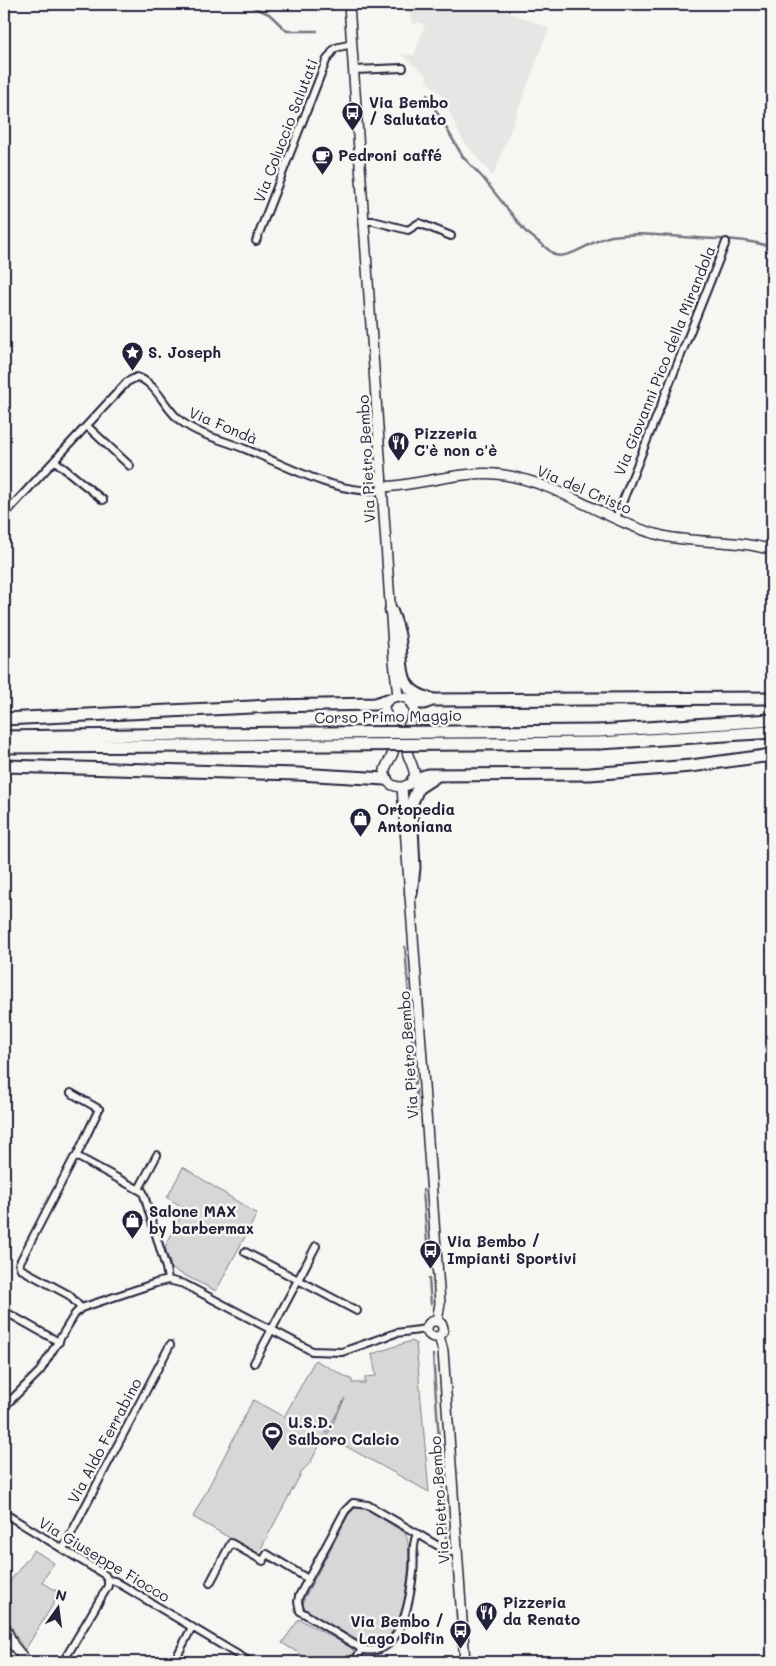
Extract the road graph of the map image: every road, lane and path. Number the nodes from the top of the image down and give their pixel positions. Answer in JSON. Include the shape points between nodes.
{"nodes":[{"id":1,"x":350,"y":4,"type":"edge"},
{"id":2,"x":352,"y":44,"type":"junction"},
{"id":3,"x":403,"y":68,"type":"dead end"},
{"id":4,"x":354,"y":70,"type":"junction"},
{"id":5,"x":365,"y":221,"type":"junction"},
{"id":6,"x":450,"y":236,"type":"dead end"},
{"id":7,"x":256,"y":241,"type":"dead end"},
{"id":8,"x":726,"y":242,"type":"dead end"},
{"id":9,"x":88,"y":427,"type":"junction"},
{"id":10,"x":55,"y":461,"type":"junction"},
{"id":11,"x":130,"y":466,"type":"dead end"},
{"id":12,"x":383,"y":489,"type":"junction"},
{"id":13,"x":103,"y":500,"type":"dead end"},
{"id":14,"x":4,"y":515,"type":"edge"},
{"id":15,"x":616,"y":518,"type":"junction"},
{"id":16,"x":772,"y":550,"type":"edge"},
{"id":17,"x":391,"y":610,"type":"junction"},
{"id":18,"x":398,"y":696,"type":"junction"},
{"id":19,"x":772,"y":698,"type":"edge"},
{"id":20,"x":387,"y":700,"type":"junction"},
{"id":21,"x":434,"y":700,"type":"junction"},
{"id":22,"x":412,"y":702,"type":"junction"},
{"id":23,"x":4,"y":719,"type":"edge"},
{"id":24,"x":772,"y":720,"type":"edge"},
{"id":25,"x":772,"y":732,"type":"edge"},
{"id":26,"x":4,"y":737,"type":"edge"},
{"id":27,"x":600,"y":737,"type":"junction"},
{"id":28,"x":197,"y":740,"type":"junction"},
{"id":29,"x":4,"y":748,"type":"edge"},
{"id":30,"x":772,"y":755,"type":"edge"},
{"id":31,"x":4,"y":766,"type":"edge"},
{"id":32,"x":436,"y":777,"type":"junction"},
{"id":33,"x":386,"y":779,"type":"junction"},
{"id":34,"x":413,"y":780,"type":"junction"},
{"id":35,"x":402,"y":787,"type":"junction"},
{"id":36,"x":411,"y":894,"type":"junction"},
{"id":37,"x":71,"y":1093,"type":"dead end"},
{"id":38,"x":158,"y":1155,"type":"dead end"},
{"id":39,"x":76,"y":1157,"type":"junction"},
{"id":40,"x":139,"y":1189,"type":"junction"},
{"id":41,"x":316,"y":1246,"type":"dead end"},
{"id":42,"x":245,"y":1252,"type":"dead end"},
{"id":43,"x":168,"y":1280,"type":"junction"},
{"id":44,"x":298,"y":1280,"type":"junction"},
{"id":45,"x":81,"y":1308,"type":"junction"},
{"id":46,"x":4,"y":1311,"type":"edge"},
{"id":47,"x":357,"y":1311,"type":"dead end"},
{"id":48,"x":437,"y":1321,"type":"junction"},
{"id":49,"x":427,"y":1329,"type":"junction"},
{"id":50,"x":271,"y":1330,"type":"junction"},
{"id":51,"x":439,"y":1336,"type":"junction"},
{"id":52,"x":59,"y":1342,"type":"junction"},
{"id":53,"x":170,"y":1345,"type":"dead end"},
{"id":54,"x":254,"y":1363,"type":"dead end"},
{"id":55,"x":4,"y":1407,"type":"edge"},
{"id":56,"x":4,"y":1513,"type":"edge"},
{"id":57,"x":417,"y":1534,"type":"junction"},
{"id":58,"x":63,"y":1549,"type":"junction"},
{"id":59,"x":458,"y":1553,"type":"junction"},
{"id":60,"x":308,"y":1579,"type":"junction"},
{"id":61,"x":108,"y":1580,"type":"junction"},
{"id":62,"x":210,"y":1583,"type":"dead end"},
{"id":63,"x":4,"y":1625,"type":"edge"},
{"id":64,"x":192,"y":1628,"type":"junction"},
{"id":65,"x":362,"y":1649,"type":"junction"},
{"id":66,"x":27,"y":1662,"type":"edge"},
{"id":67,"x":63,"y":1662,"type":"edge"},
{"id":68,"x":174,"y":1662,"type":"edge"},
{"id":69,"x":250,"y":1662,"type":"edge"},
{"id":70,"x":354,"y":1662,"type":"edge"},
{"id":71,"x":465,"y":1662,"type":"edge"}],
"edges":[{"from":1,"to":2,"type":"main road","name":"Via Pietro Bembo"},
{"from":2,"to":4,"type":"main road","name":"Via Pietro Bembo"},
{"from":2,"to":7,"type":"street","name":"Via Coluccio Salutati","via":[[335,48],[326,61]]},
{"from":3,"to":4,"type":"street"},
{"from":4,"to":5,"type":"main road","name":"Via Pietro Bembo"},
{"from":5,"to":6,"type":"street","via":[[408,230],[420,224]]},
{"from":5,"to":12,"type":"main road","name":"Via Pietro Bembo"},
{"from":8,"to":15,"type":"street","name":"Via Giovanni Pico della Mirandola"},
{"from":9,"to":10,"type":"street","name":"Via Fondà"},
{"from":9,"to":11,"type":"street"},
{"from":9,"to":12,"type":"street","name":"Via Fondà","via":[[127,382],[137,377],[148,383],[172,415],[196,431],[251,451],[316,481],[347,488]]},
{"from":10,"to":13,"type":"street"},
{"from":10,"to":14,"type":"street","name":"Via Fondà"},
{"from":12,"to":15,"type":"main road","name":"Via del Cristo","via":[[495,474],[548,488]]},
{"from":12,"to":17,"type":"main road","name":"Via Pietro Bembo"},
{"from":15,"to":16,"type":"main road","name":"Via del Cristo","via":[[663,536],[747,544]]},
{"from":17,"to":18,"type":"main road","name":"Via Pietro Bembo"},
{"from":17,"to":21,"type":"highway","via":[[399,636],[403,678],[410,690]]},
{"from":18,"to":20,"type":"main road"},
{"from":18,"to":22,"type":"main road"},
{"from":19,"to":21,"type":"highway"},
{"from":20,"to":23,"type":"highway","via":[[375,704]]},
{"from":20,"to":33,"type":"main road","via":[[384,713],[394,732],[394,750],[385,768]]},
{"from":21,"to":22,"type":"highway"},
{"from":22,"to":34,"type":"main road","via":[[415,712],[407,740],[408,756],[415,768]]},
{"from":24,"to":27,"type":"highway","name":"Corso Primo Maggio"},
{"from":25,"to":27,"type":"highway","name":"Corso Primo Maggio"},
{"from":26,"to":28,"type":"highway","name":"Corso Primo Maggio"},
{"from":27,"to":28,"type":"highway","name":"Corso Primo Maggio","bridge":true},
{"from":28,"to":29,"type":"highway","name":"Corso Primo Maggio"},
{"from":30,"to":32,"type":"highway","via":[[632,771]]},
{"from":31,"to":33,"type":"highway"},
{"from":32,"to":34,"type":"highway","via":[[428,775]]},
{"from":32,"to":36,"type":"highway","via":[[418,788],[411,805],[414,868]]},
{"from":33,"to":35,"type":"main road","via":[[392,785]]},
{"from":34,"to":35,"type":"main road"},
{"from":35,"to":36,"type":"main road","name":"Via Pietro Bembo"},
{"from":36,"to":48,"type":"main road","name":"Via Pietro Bembo","via":[[440,1303]]},
{"from":37,"to":39,"type":"street","via":[[99,1109]]},
{"from":38,"to":40,"type":"street"},
{"from":39,"to":40,"type":"street"},
{"from":39,"to":45,"type":"street","via":[[19,1264],[21,1269],[69,1295]]},
{"from":40,"to":43,"type":"street","via":[[143,1192]]},
{"from":41,"to":44,"type":"street"},
{"from":42,"to":44,"type":"street"},
{"from":43,"to":45,"type":"street"},
{"from":43,"to":50,"type":"street","via":[[184,1284]]},
{"from":44,"to":47,"type":"street"},
{"from":44,"to":50,"type":"street"},
{"from":45,"to":52,"type":"street"},
{"from":46,"to":52,"type":"street"},
{"from":48,"to":49,"type":"main road","via":[[430,1322]]},
{"from":48,"to":51,"type":"main road","name":"Via Pietro Bembo","via":[[443,1329]]},
{"from":49,"to":50,"type":"street","via":[[406,1331],[342,1352],[327,1353],[307,1348]]},
{"from":49,"to":51,"type":"main road","via":[[431,1336]]},
{"from":50,"to":54,"type":"street"},
{"from":51,"to":59,"type":"main road","name":"Via Pietro Bembo","via":[[443,1351]]},
{"from":52,"to":55,"type":"street","via":[[40,1371]]},
{"from":53,"to":58,"type":"street","name":"Via Aldo Ferrabino"},
{"from":56,"to":58,"type":"street","name":"Via Giuseppe Fiocco"},
{"from":57,"to":59,"type":"street","via":[[447,1551]]},
{"from":57,"to":60,"type":"street","via":[[368,1505],[353,1503],[345,1511]]},
{"from":57,"to":65,"type":"street","via":[[410,1593],[396,1636],[384,1648]]},
{"from":58,"to":61,"type":"street","name":"Via Giuseppe Fiocco"},
{"from":59,"to":71,"type":"main road","name":"Via Pietro Bembo"},
{"from":60,"to":62,"type":"street","via":[[267,1554],[263,1561],[231,1543]]},
{"from":60,"to":65,"type":"street","via":[[298,1602],[300,1611]]},
{"from":61,"to":64,"type":"street","name":"Via Giuseppe Fiocco","via":[[115,1581]]},
{"from":61,"to":67,"type":"street","via":[[108,1586]]},
{"from":63,"to":66,"type":"main road","via":[[13,1645]]},
{"from":64,"to":68,"type":"street"},
{"from":64,"to":69,"type":"street","name":"Via Giuseppe Fiocco"},
{"from":65,"to":70,"type":"street"}]}
